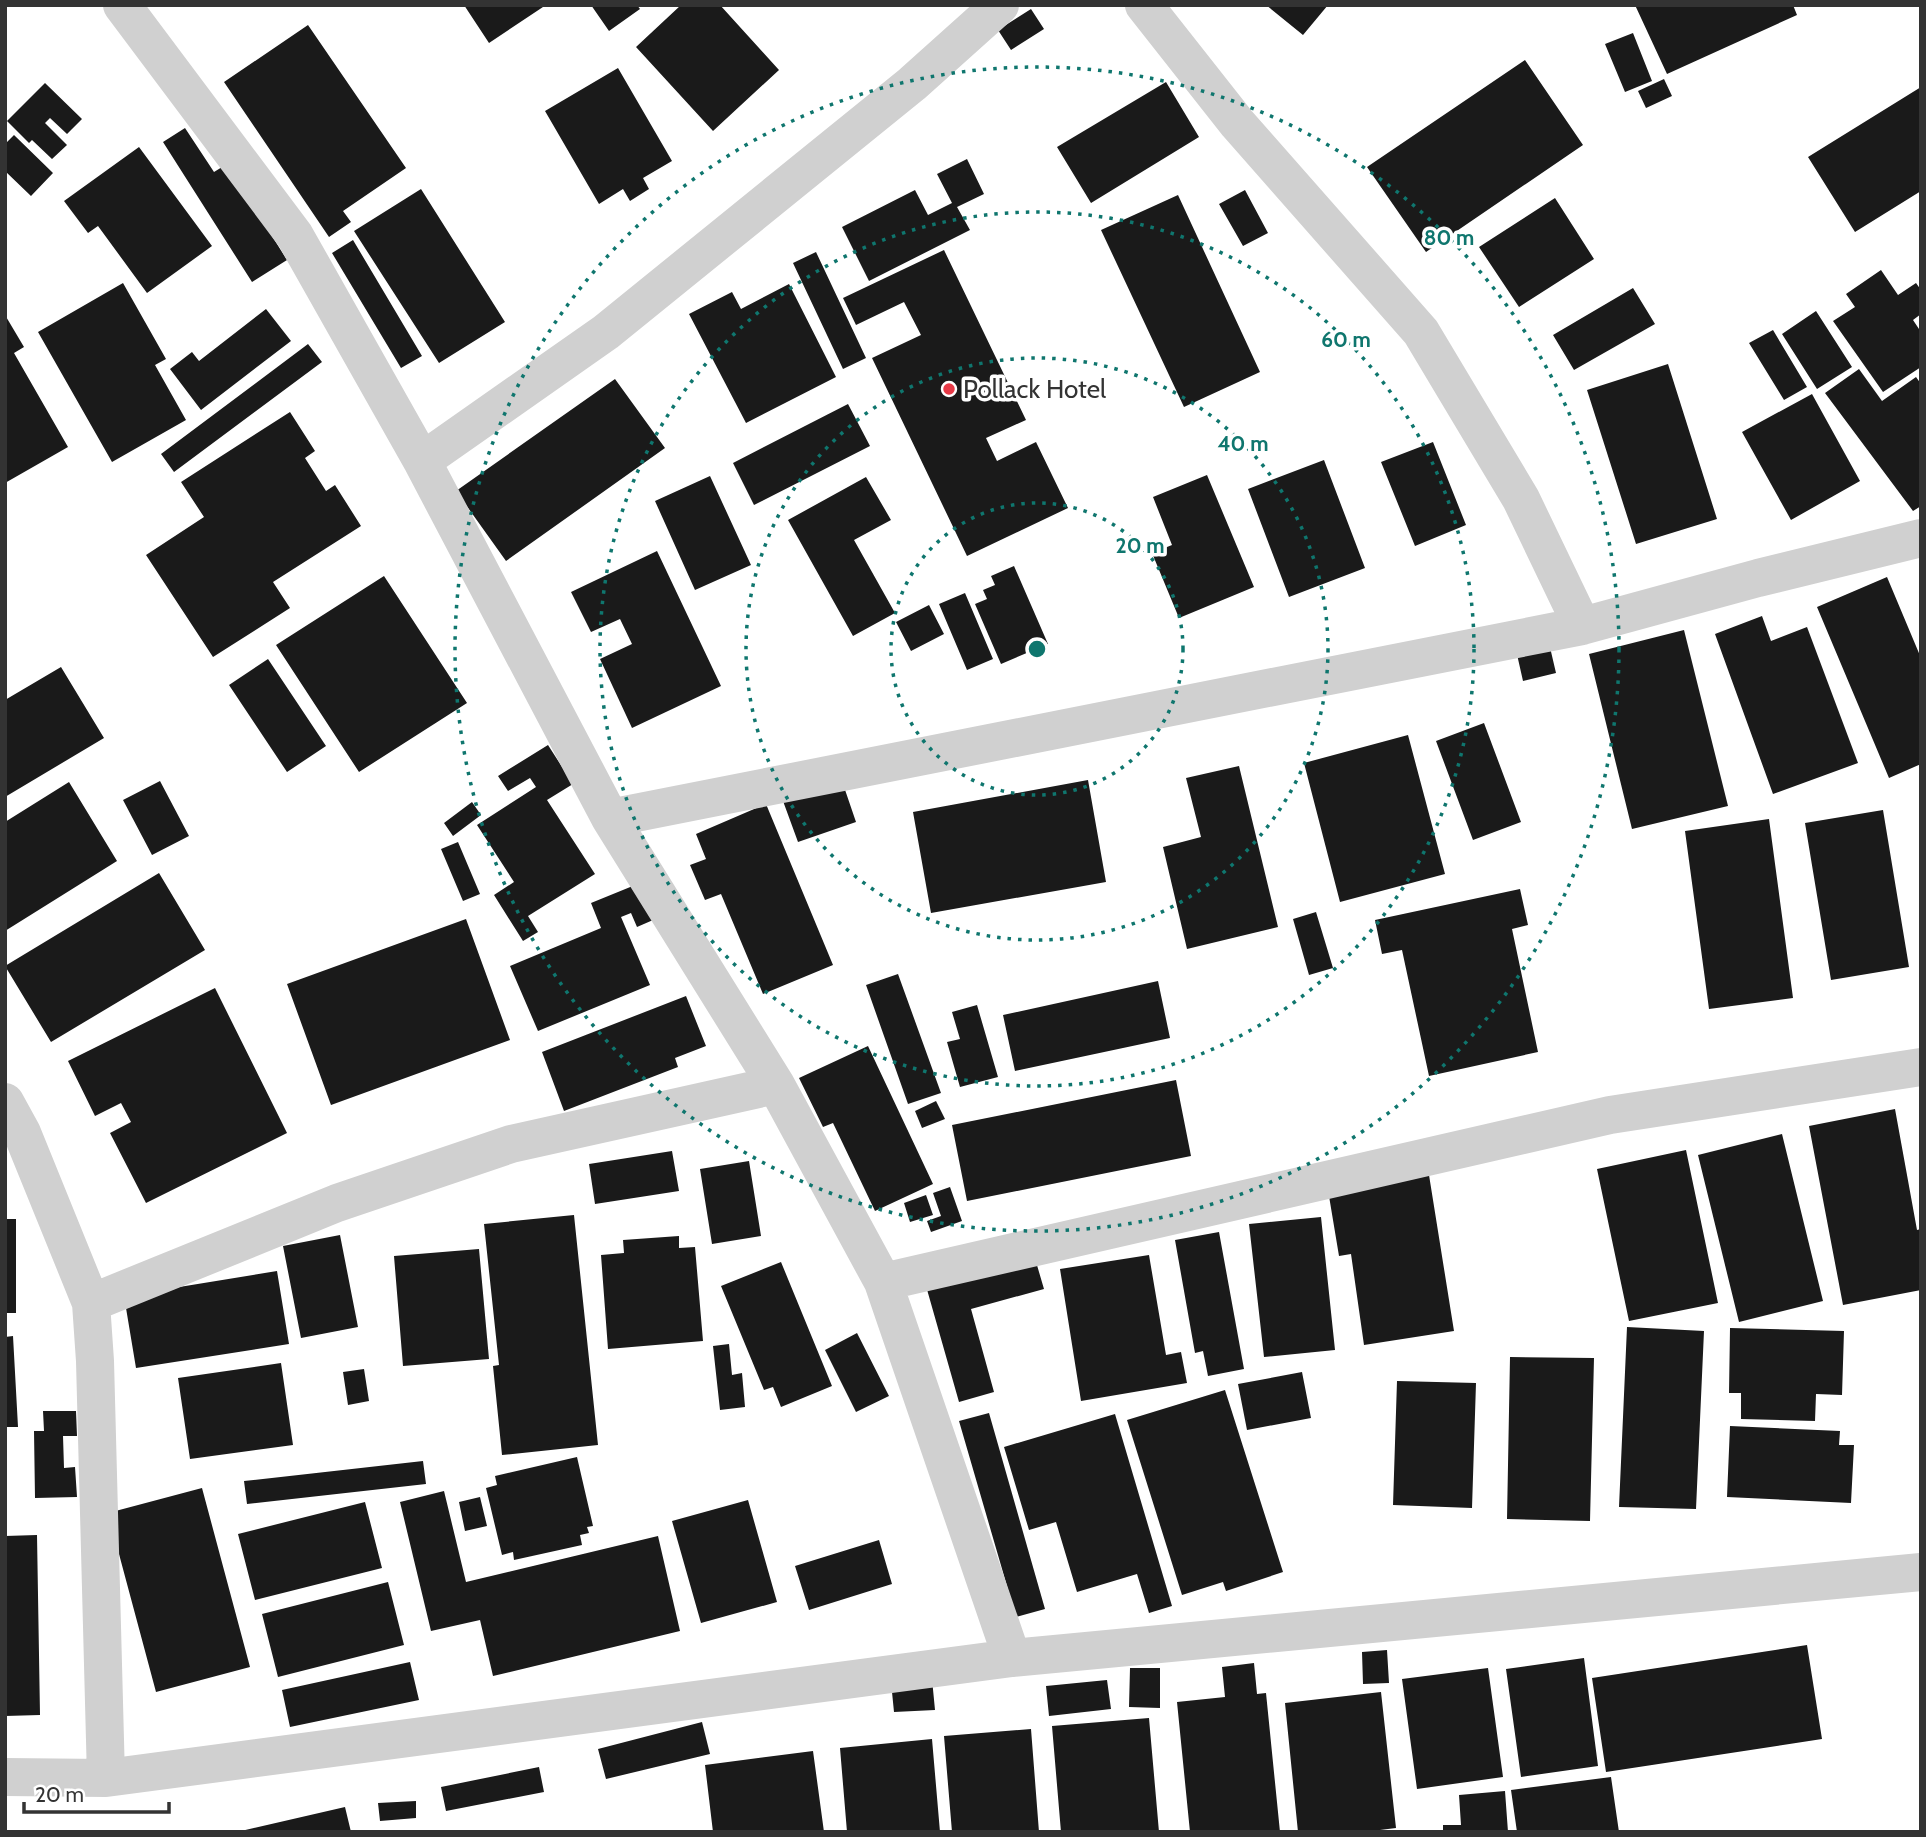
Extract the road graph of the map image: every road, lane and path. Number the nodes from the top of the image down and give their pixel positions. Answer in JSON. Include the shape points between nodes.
{"nodes":[{"id":1,"x":122,"y":5,"type":"edge"},
{"id":2,"x":1000,"y":5,"type":"edge"},
{"id":3,"x":1144,"y":5,"type":"edge"},
{"id":4,"x":422,"y":461,"type":"junction"},
{"id":5,"x":1921,"y":538,"type":"edge"},
{"id":6,"x":1582,"y":626,"type":"junction"},
{"id":7,"x":610,"y":818,"type":"junction"},
{"id":8,"x":1921,"y":1067,"type":"edge"},
{"id":9,"x":776,"y":1085,"type":"junction"},
{"id":10,"x":5,"y":1102,"type":"edge"},
{"id":11,"x":883,"y":1282,"type":"junction"},
{"id":12,"x":91,"y":1303,"type":"junction"},
{"id":13,"x":1921,"y":1572,"type":"edge"},
{"id":14,"x":1012,"y":1658,"type":"junction"},
{"id":15,"x":5,"y":1777,"type":"edge"},
{"id":16,"x":106,"y":1778,"type":"junction"}],
"edges":[{"from":1,"to":4,"type":"street","via":[[295,236]]},
{"from":2,"to":4,"type":"street","via":[[912,84],[606,332]]},
{"from":3,"to":6,"type":"street","via":[[1237,123],[1421,332],[1521,499]]},
{"from":4,"to":7,"type":"street"},
{"from":5,"to":6,"type":"street"},
{"from":6,"to":7,"type":"street"},
{"from":7,"to":9,"type":"street"},
{"from":8,"to":11,"type":"street","via":[[1610,1115]]},
{"from":9,"to":11,"type":"street"},
{"from":9,"to":12,"type":"street","via":[[511,1144],[337,1203]]},
{"from":10,"to":12,"type":"street"},
{"from":11,"to":14,"type":"street"},
{"from":12,"to":16,"type":"street"},
{"from":13,"to":14,"type":"street"},
{"from":14,"to":16,"type":"street"},
{"from":15,"to":16,"type":"street"}]}
